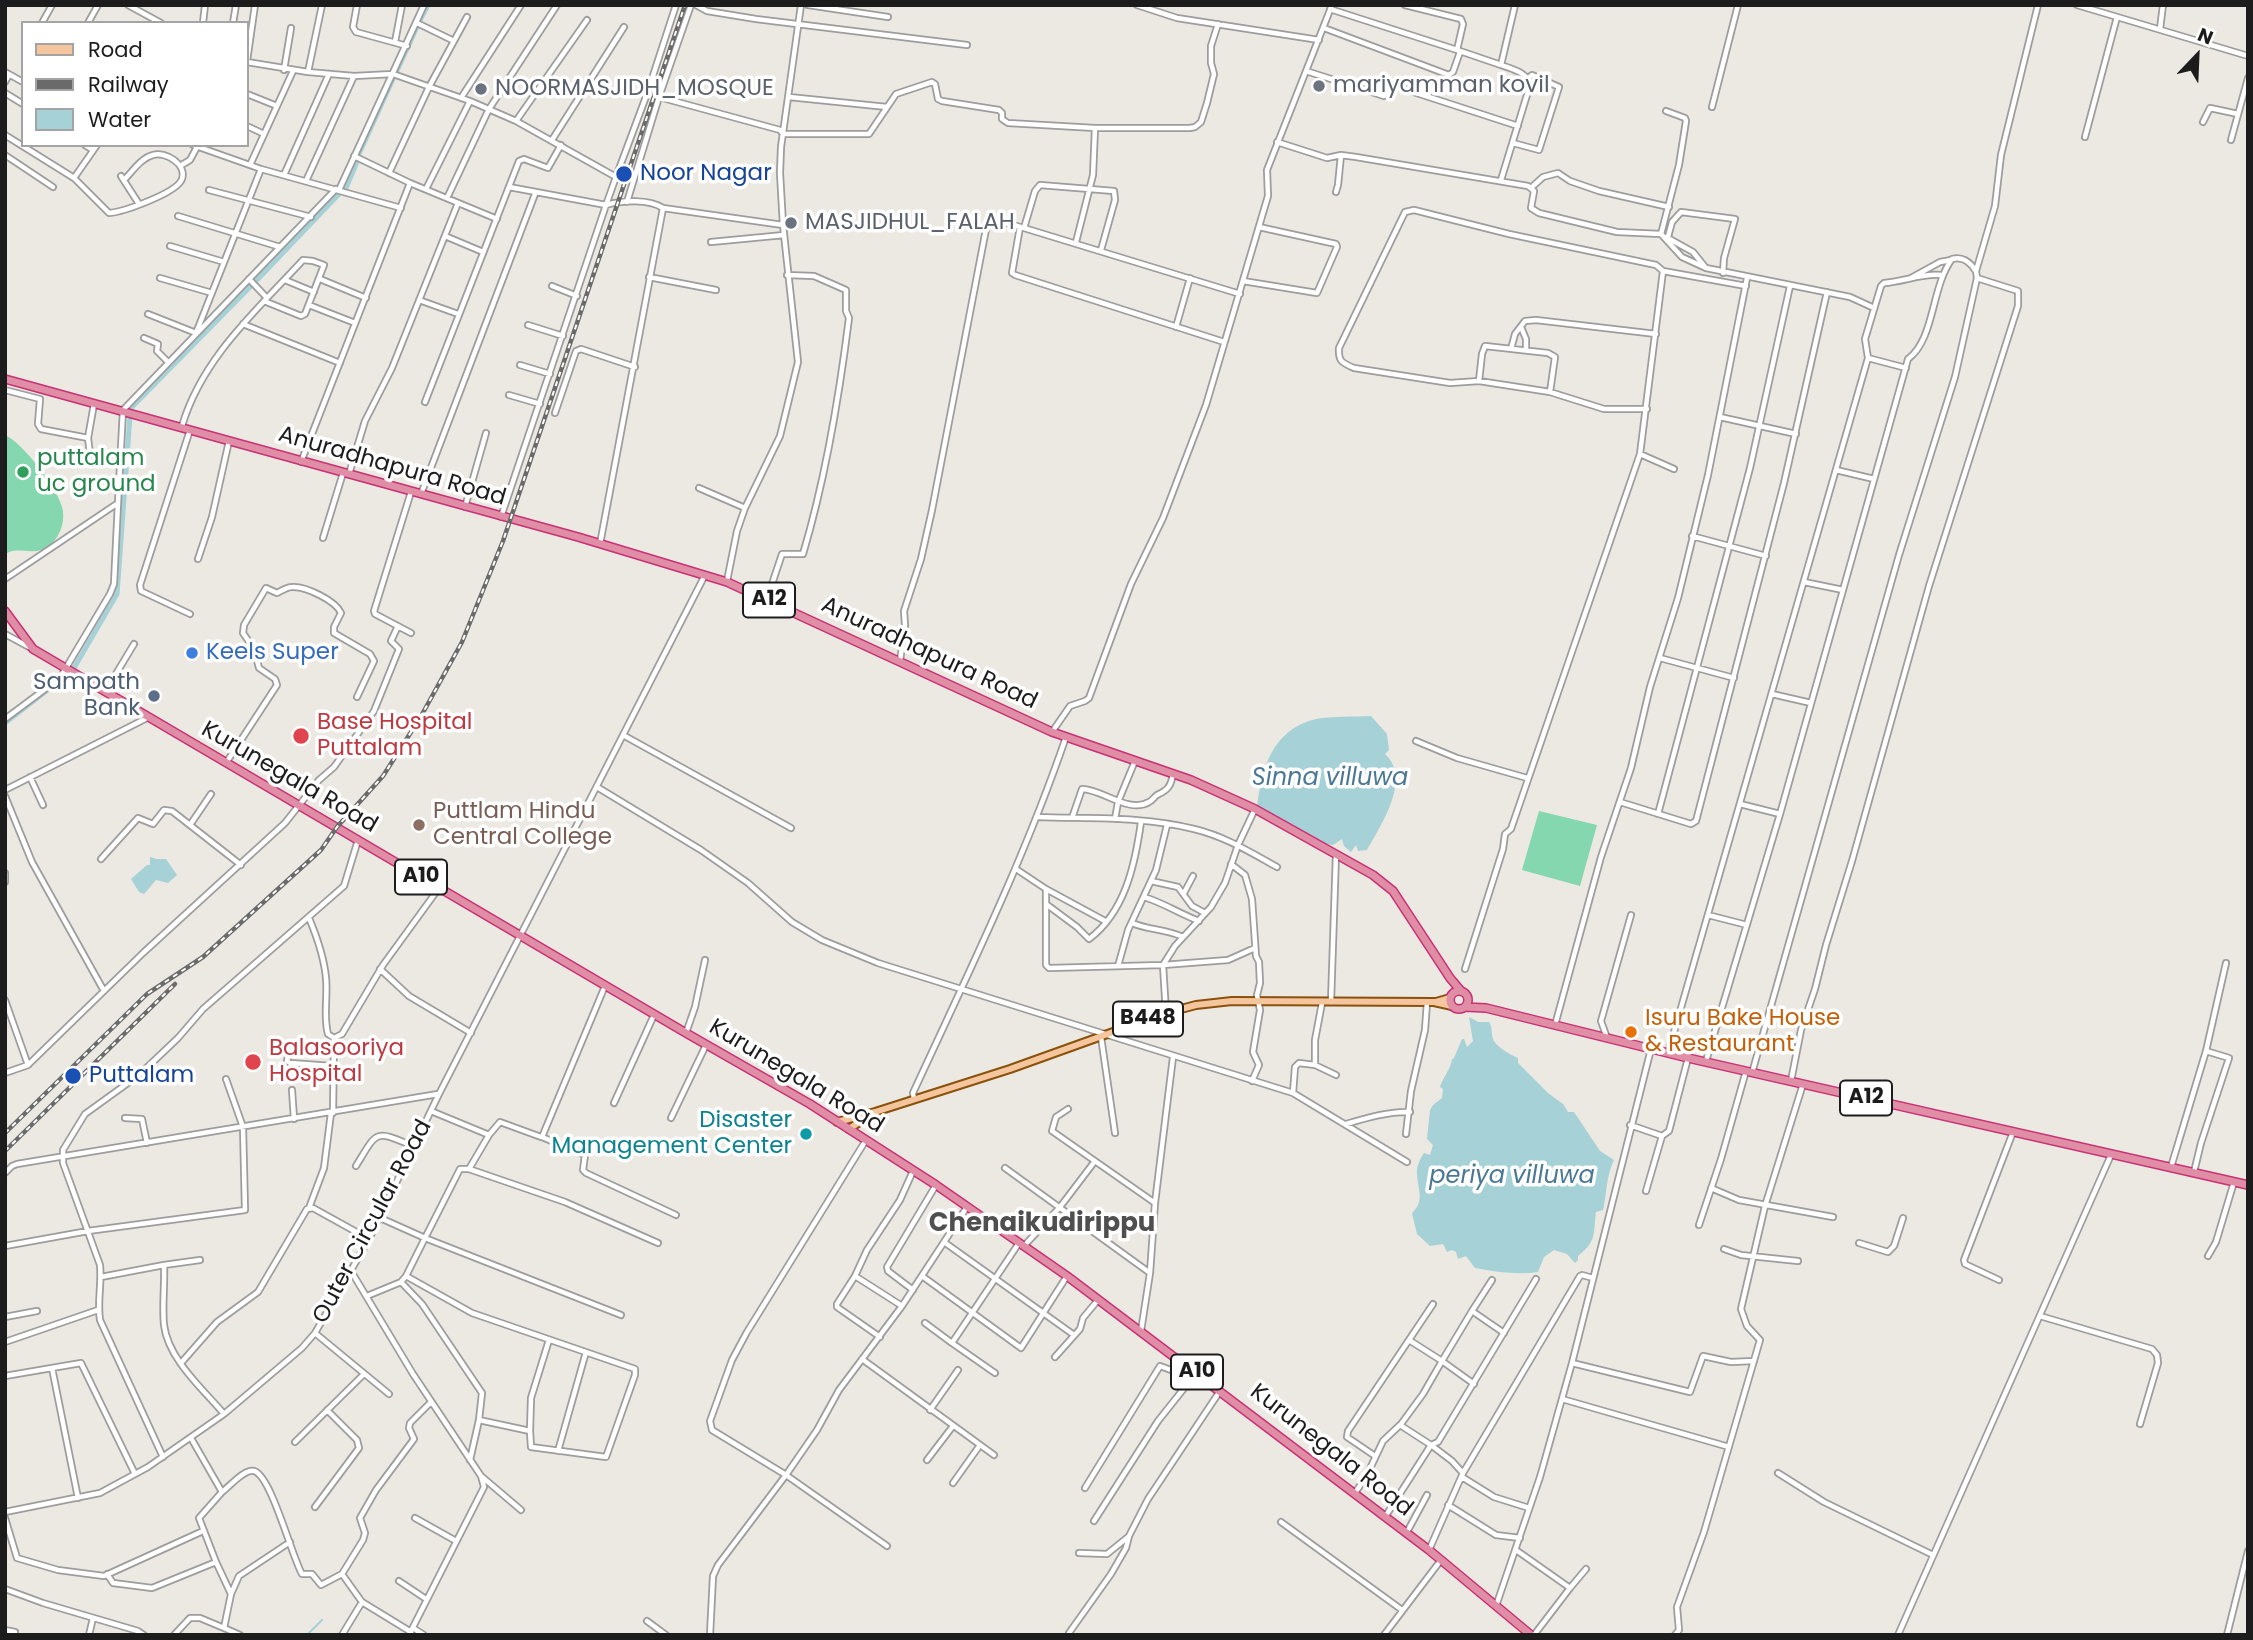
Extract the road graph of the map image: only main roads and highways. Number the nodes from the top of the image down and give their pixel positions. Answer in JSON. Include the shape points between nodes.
{"nodes":[{"id":1,"x":5,"y":379,"type":"edge"},
{"id":2,"x":5,"y":611,"type":"edge"},
{"id":3,"x":1450,"y":978,"type":"junction"},
{"id":4,"x":1464,"y":994,"type":"junction"},
{"id":5,"x":1451,"y":1000,"type":"junction"},
{"id":6,"x":1465,"y":1007,"type":"junction"},
{"id":7,"x":1486,"y":1008,"type":"junction"},
{"id":8,"x":875,"y":1112,"type":"junction"},
{"id":9,"x":837,"y":1122,"type":"junction"},
{"id":10,"x":849,"y":1129,"type":"junction"},
{"id":11,"x":2248,"y":1185,"type":"edge"},
{"id":12,"x":1532,"y":1635,"type":"edge"}],
"edges":[{"from":1,"to":3,"type":"highway","name":"Anuradhapura Road","number":"A12","via":[[727,582],[1052,732],[1173,774],[1255,809],[1373,875],[1393,891]]},
{"from":2,"to":9,"type":"highway","name":"Kurunegala Road","number":"A10","via":[[33,649]]},
{"from":3,"to":4,"type":"highway","name":"Anuradhapura Road","number":"A12"},
{"from":3,"to":5,"type":"highway","name":"Anuradhapura Road","number":"A12"},
{"from":4,"to":5,"type":"highway","via":[[1455,991]]},
{"from":4,"to":6,"type":"highway"},
{"from":4,"to":7,"type":"highway","name":"Anuradhapura Road","number":"A12"},
{"from":5,"to":6,"type":"highway","via":[[1460,1009]]},
{"from":5,"to":8,"type":"main road","number":"B448","via":[[1206,1003]]},
{"from":6,"to":7,"type":"highway","number":"A12"},
{"from":7,"to":11,"type":"highway","number":"A12"},
{"from":8,"to":9,"type":"main road","number":"B448"},
{"from":8,"to":10,"type":"main road","number":"B448"},
{"from":9,"to":10,"type":"highway","name":"Kurunegala Road","number":"A10"},
{"from":10,"to":12,"type":"highway","name":"Kurunegala Road","number":"A10","via":[[1067,1276],[1407,1533]]}]}
